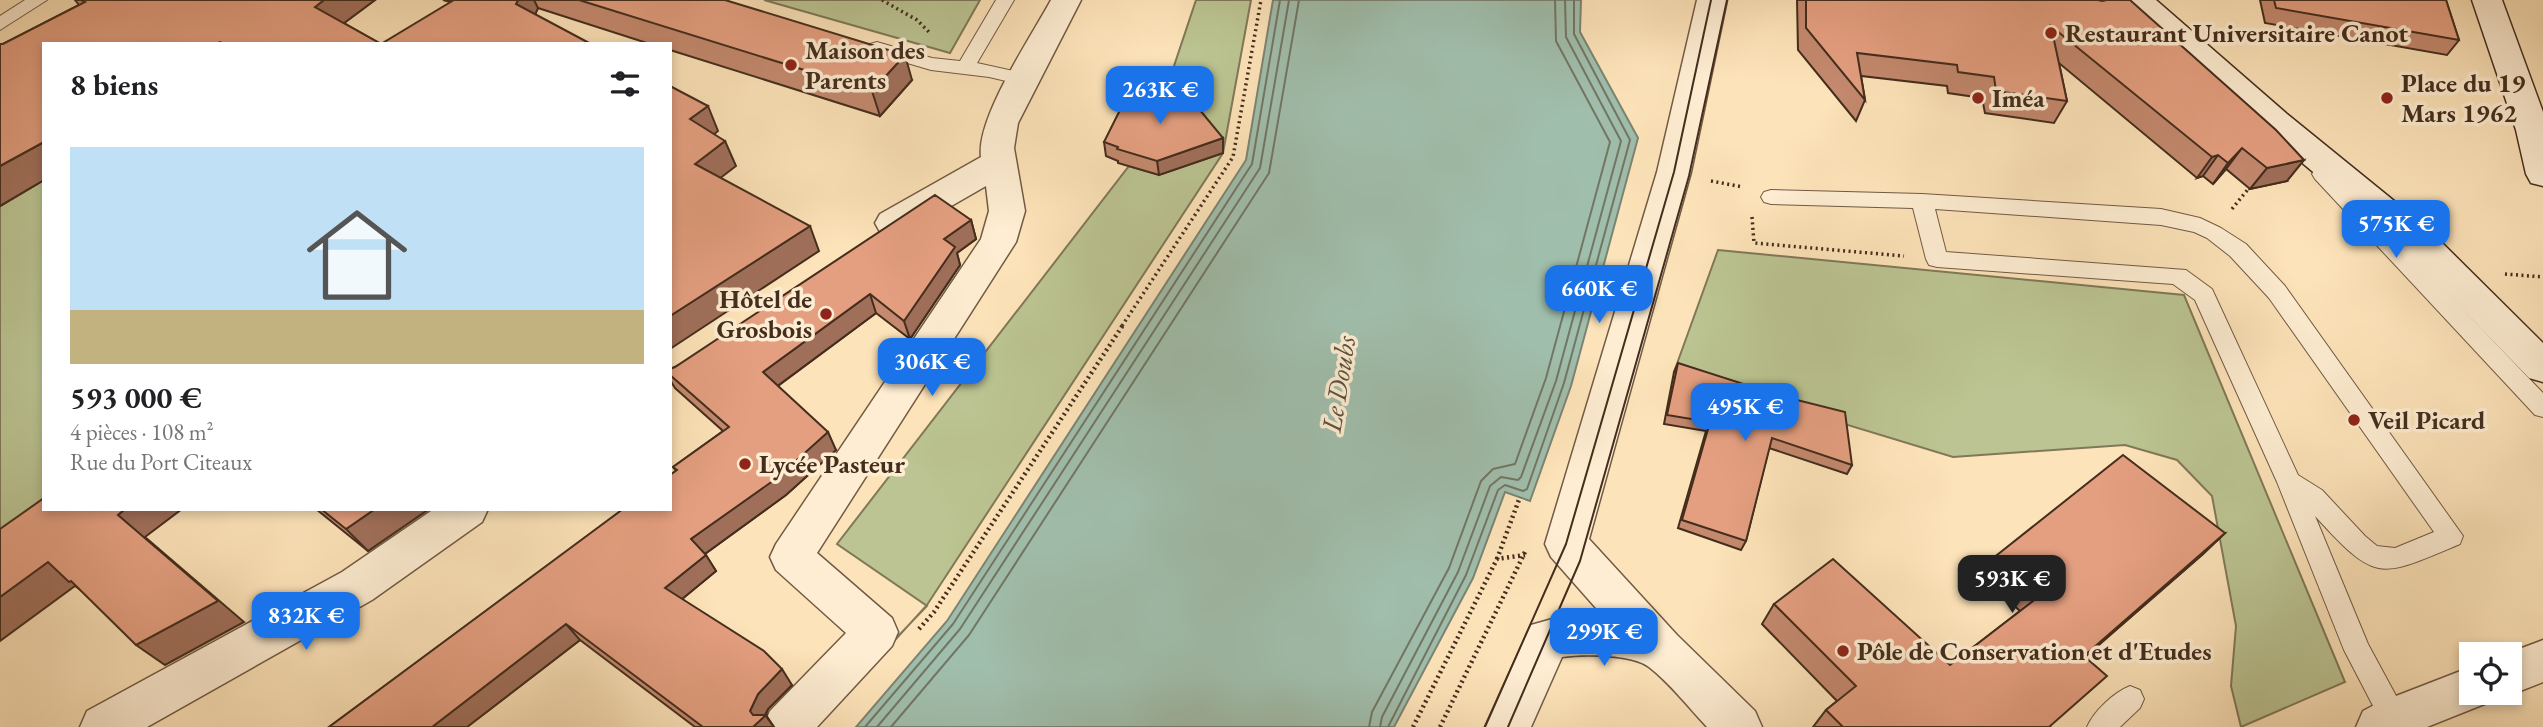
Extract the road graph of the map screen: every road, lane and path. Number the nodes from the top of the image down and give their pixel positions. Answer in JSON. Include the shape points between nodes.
{"nodes":[{"id":1,"x":38,"y":0,"type":"edge"},
{"id":2,"x":1005,"y":0,"type":"edge"},
{"id":3,"x":1066,"y":0,"type":"edge"},
{"id":4,"x":1261,"y":0,"type":"edge"},
{"id":5,"x":1712,"y":0,"type":"edge"},
{"id":6,"x":2137,"y":0,"type":"edge"},
{"id":7,"x":2487,"y":0,"type":"edge"},
{"id":8,"x":0,"y":24,"type":"edge"},
{"id":9,"x":864,"y":44,"type":"edge"},
{"id":10,"x":965,"y":68,"type":"junction"},
{"id":11,"x":1024,"y":79,"type":"junction"},
{"id":12,"x":2275,"y":122,"type":"junction"},
{"id":13,"x":2538,"y":140,"type":"edge"},
{"id":14,"x":998,"y":163,"type":"junction"},
{"id":15,"x":1674,"y":172,"type":"junction"},
{"id":16,"x":2543,"y":174,"type":"edge"},
{"id":17,"x":1749,"y":188,"type":"junction"},
{"id":18,"x":1771,"y":197,"type":"joint"},
{"id":19,"x":1922,"y":201,"type":"junction"},
{"id":20,"x":863,"y":243,"type":"edge"},
{"id":21,"x":1937,"y":259,"type":"junction"},
{"id":22,"x":2543,"y":367,"type":"edge"},
{"id":23,"x":2543,"y":408,"type":"edge"},
{"id":24,"x":2289,"y":482,"type":"junction"},
{"id":25,"x":1520,"y":497,"type":"dead end"},
{"id":26,"x":464,"y":511,"type":"edge"},
{"id":27,"x":1497,"y":559,"type":"junction"},
{"id":28,"x":916,"y":633,"type":"dead end"},
{"id":29,"x":1661,"y":649,"type":"junction"},
{"id":30,"x":2543,"y":661,"type":"edge"},
{"id":31,"x":2522,"y":669,"type":"edge"},
{"id":32,"x":2459,"y":693,"type":"edge"},
{"id":33,"x":2130,"y":699,"type":"dead end"},
{"id":34,"x":2387,"y":722,"type":"edge"},
{"id":35,"x":103,"y":727,"type":"edge"},
{"id":36,"x":786,"y":727,"type":"edge"},
{"id":37,"x":1413,"y":727,"type":"edge"},
{"id":38,"x":1440,"y":727,"type":"edge"},
{"id":39,"x":1508,"y":727,"type":"edge"},
{"id":40,"x":1739,"y":727,"type":"edge"},
{"id":41,"x":2101,"y":727,"type":"edge"}],
"edges":[{"from":1,"to":8,"type":"lane"},
{"from":2,"to":10,"type":"lane"},
{"from":3,"to":11,"type":"street"},
{"from":4,"to":28,"type":"path","via":[[1233,157]]},
{"from":5,"to":15,"type":"street"},
{"from":6,"to":12,"type":"street"},
{"from":7,"to":13,"type":"street"},
{"from":9,"to":10,"type":"lane","via":[[930,64]]},
{"from":10,"to":11,"type":"lane"},
{"from":11,"to":14,"type":"street","via":[[1001,123]]},
{"from":12,"to":22,"type":"street","via":[[2412,235]]},
{"from":12,"to":23,"type":"lane"},
{"from":13,"to":16,"type":"street"},
{"from":14,"to":20,"type":"street"},
{"from":14,"to":36,"type":"street","via":[[1007,211],[998,242],[791,557],[876,632]]},
{"from":15,"to":17,"type":"path"},
{"from":15,"to":29,"type":"street","via":[[1566,544]]},
{"from":17,"to":18,"type":"path"},
{"from":17,"to":21,"type":"path","via":[[1754,243]]},
{"from":18,"to":19,"type":"lane"},
{"from":19,"to":21,"type":"lane"},
{"from":19,"to":24,"type":"lane","via":[[2161,217],[2214,233],[2238,250],[2277,292],[2451,536],[2396,559],[2372,556],[2313,497]]},
{"from":21,"to":24,"type":"lane","via":[[2178,276],[2204,295]]},
{"from":24,"to":34,"type":"lane"},
{"from":25,"to":27,"type":"path"},
{"from":26,"to":35,"type":"street","via":[[357,586]]},
{"from":27,"to":37,"type":"path"},
{"from":27,"to":38,"type":"path","via":[[1524,555]]},
{"from":29,"to":39,"type":"street","via":[[1601,634],[1546,639]]},
{"from":29,"to":40,"type":"street"},
{"from":30,"to":31,"type":"street"},
{"from":32,"to":34,"type":"street"},
{"from":33,"to":41,"type":"lane"}]}
